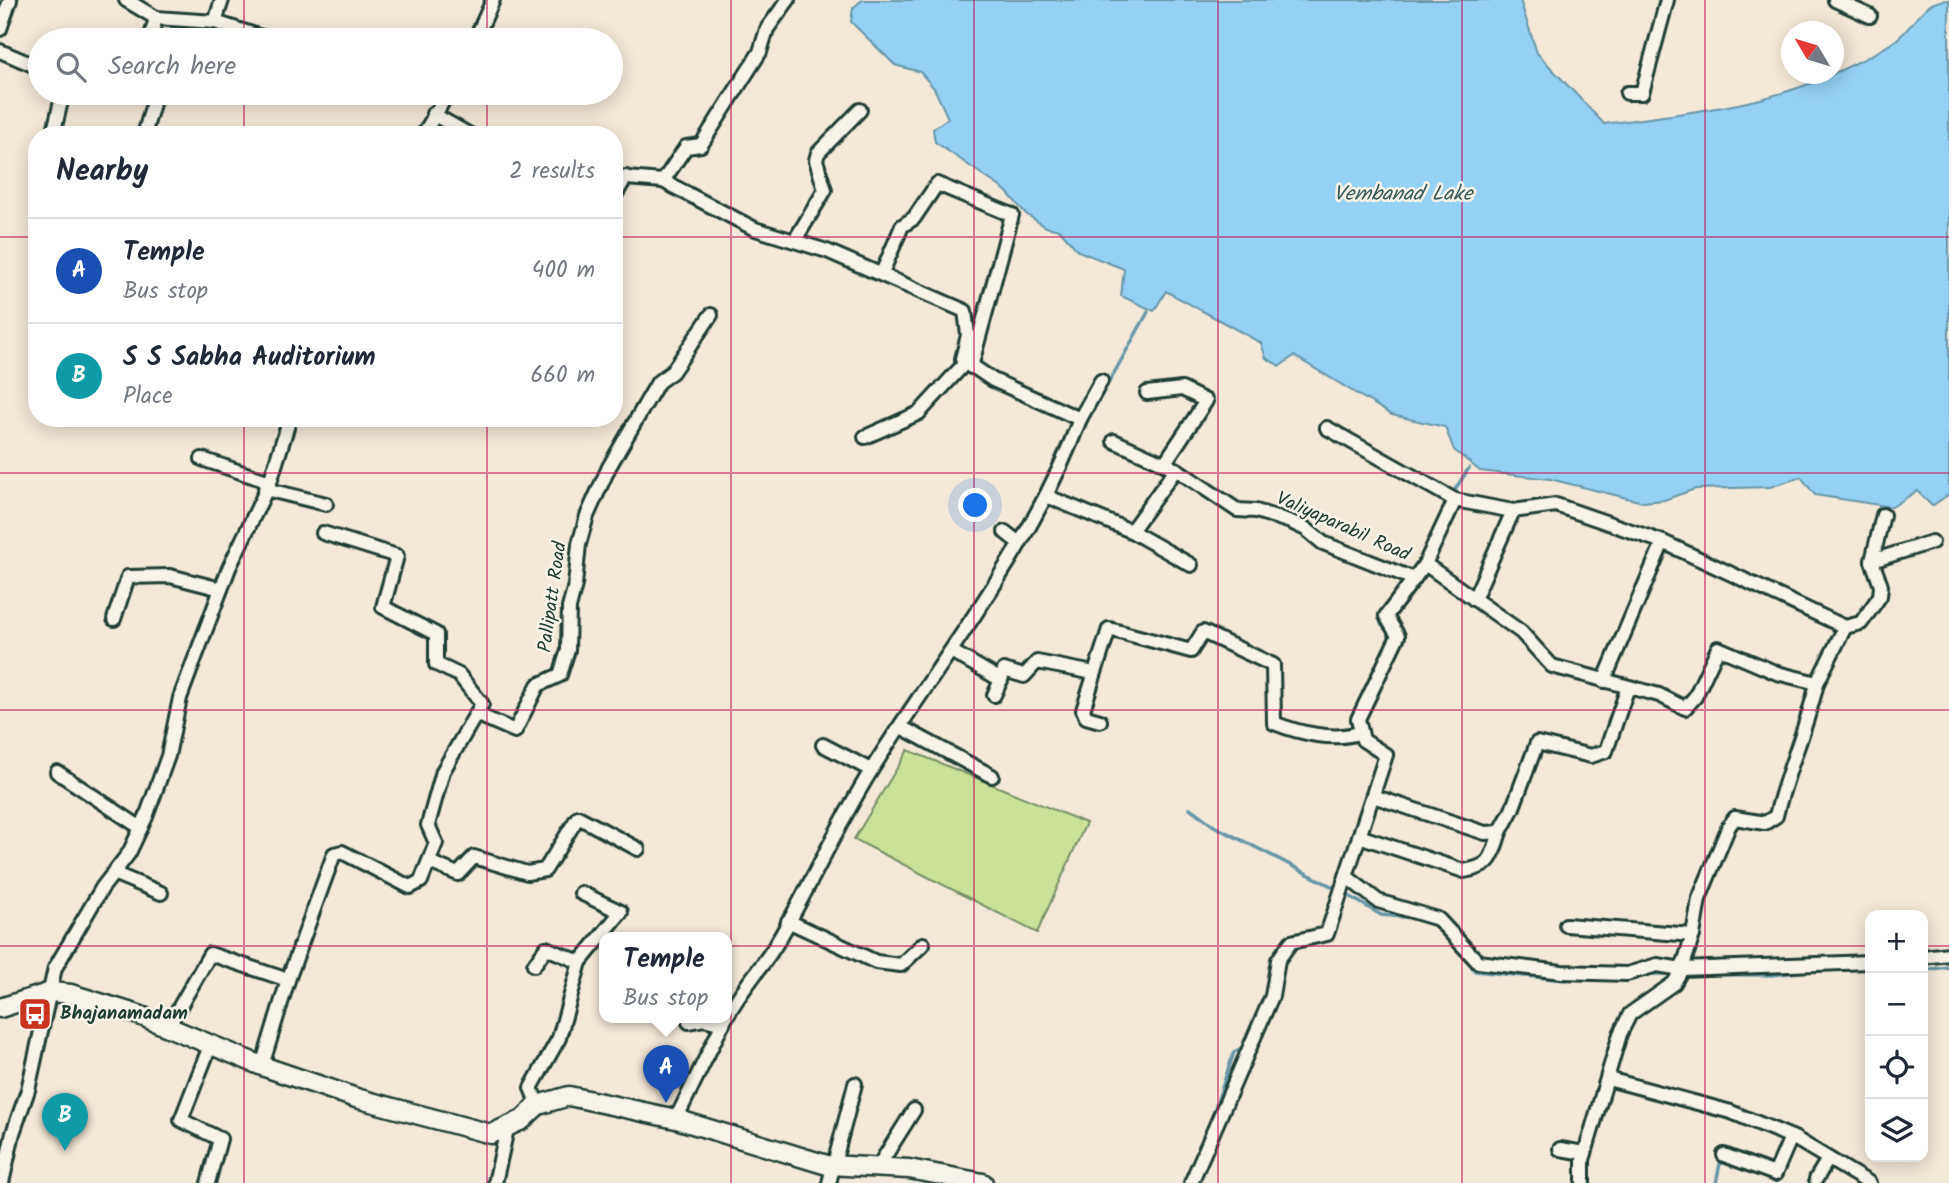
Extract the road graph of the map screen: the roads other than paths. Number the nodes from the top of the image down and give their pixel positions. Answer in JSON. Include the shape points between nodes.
{"nodes":[{"id":1,"x":10,"y":0,"type":"edge"},
{"id":2,"x":126,"y":0,"type":"edge"},
{"id":3,"x":222,"y":0,"type":"edge"},
{"id":4,"x":493,"y":0,"type":"edge"},
{"id":5,"x":788,"y":0,"type":"edge"},
{"id":6,"x":1667,"y":0,"type":"edge"},
{"id":7,"x":1835,"y":0,"type":"edge"},
{"id":8,"x":1870,"y":16,"type":"dead end"},
{"id":9,"x":156,"y":18,"type":"junction"},
{"id":10,"x":215,"y":22,"type":"junction"},
{"id":11,"x":153,"y":28,"type":"edge"},
{"id":12,"x":234,"y":28,"type":"edge"},
{"id":13,"x":480,"y":28,"type":"edge"},
{"id":14,"x":0,"y":29,"type":"edge"},
{"id":15,"x":0,"y":51,"type":"edge"},
{"id":16,"x":28,"y":63,"type":"edge"},
{"id":17,"x":1627,"y":93,"type":"dead end"},
{"id":18,"x":60,"y":105,"type":"edge"},
{"id":19,"x":153,"y":105,"type":"edge"},
{"id":20,"x":439,"y":105,"type":"edge"},
{"id":21,"x":860,"y":110,"type":"dead end"},
{"id":22,"x":433,"y":114,"type":"junction"},
{"id":23,"x":55,"y":126,"type":"edge"},
{"id":24,"x":147,"y":126,"type":"edge"},
{"id":25,"x":427,"y":126,"type":"edge"},
{"id":26,"x":454,"y":126,"type":"edge"},
{"id":27,"x":623,"y":177,"type":"edge"},
{"id":28,"x":663,"y":181,"type":"junction"},
{"id":29,"x":795,"y":240,"type":"junction"},
{"id":30,"x":882,"y":273,"type":"junction"},
{"id":31,"x":711,"y":316,"type":"dead end"},
{"id":32,"x":968,"y":365,"type":"junction"},
{"id":33,"x":1101,"y":381,"type":"dead end"},
{"id":34,"x":1147,"y":393,"type":"dead end"},
{"id":35,"x":1080,"y":419,"type":"junction"},
{"id":36,"x":287,"y":427,"type":"edge"},
{"id":37,"x":1326,"y":428,"type":"dead end"},
{"id":38,"x":865,"y":437,"type":"dead end"},
{"id":39,"x":1115,"y":441,"type":"dead end"},
{"id":40,"x":202,"y":459,"type":"dead end"},
{"id":41,"x":1170,"y":466,"type":"junction"},
{"id":42,"x":268,"y":485,"type":"junction"},
{"id":43,"x":1046,"y":496,"type":"junction"},
{"id":44,"x":1454,"y":500,"type":"junction"},
{"id":45,"x":326,"y":504,"type":"dead end"},
{"id":46,"x":1513,"y":511,"type":"junction"},
{"id":47,"x":1883,"y":515,"type":"dead end"},
{"id":48,"x":1131,"y":531,"type":"junction"},
{"id":49,"x":1005,"y":532,"type":"dead end"},
{"id":50,"x":323,"y":533,"type":"dead end"},
{"id":51,"x":1662,"y":542,"type":"junction"},
{"id":52,"x":1932,"y":542,"type":"dead end"},
{"id":53,"x":1019,"y":543,"type":"junction"},
{"id":54,"x":1872,"y":561,"type":"junction"},
{"id":55,"x":1425,"y":564,"type":"junction"},
{"id":56,"x":1191,"y":565,"type":"dead end"},
{"id":57,"x":1414,"y":579,"type":"junction"},
{"id":58,"x":221,"y":589,"type":"junction"},
{"id":59,"x":1474,"y":599,"type":"junction"},
{"id":60,"x":114,"y":619,"type":"dead end"},
{"id":61,"x":1845,"y":627,"type":"junction"},
{"id":62,"x":951,"y":651,"type":"junction"},
{"id":63,"x":1094,"y":673,"type":"junction"},
{"id":64,"x":1001,"y":680,"type":"junction"},
{"id":65,"x":1604,"y":681,"type":"junction"},
{"id":66,"x":1817,"y":683,"type":"junction"},
{"id":67,"x":1628,"y":687,"type":"junction"},
{"id":68,"x":994,"y":695,"type":"dead end"},
{"id":69,"x":476,"y":714,"type":"junction"},
{"id":70,"x":1100,"y":721,"type":"dead end"},
{"id":71,"x":901,"y":727,"type":"junction"},
{"id":72,"x":1361,"y":732,"type":"junction"},
{"id":73,"x":823,"y":746,"type":"dead end"},
{"id":74,"x":871,"y":771,"type":"junction"},
{"id":75,"x":57,"y":772,"type":"dead end"},
{"id":76,"x":992,"y":776,"type":"dead end"},
{"id":77,"x":1373,"y":796,"type":"junction"},
{"id":78,"x":141,"y":828,"type":"junction"},
{"id":79,"x":1500,"y":832,"type":"junction"},
{"id":80,"x":1359,"y":836,"type":"junction"},
{"id":81,"x":638,"y":849,"type":"dead end"},
{"id":82,"x":429,"y":862,"type":"junction"},
{"id":83,"x":113,"y":873,"type":"junction"},
{"id":84,"x":1347,"y":877,"type":"junction"},
{"id":85,"x":162,"y":893,"type":"dead end"},
{"id":86,"x":580,"y":893,"type":"dead end"},
{"id":87,"x":788,"y":921,"type":"junction"},
{"id":88,"x":1566,"y":925,"type":"dead end"},
{"id":89,"x":605,"y":932,"type":"edge"},
{"id":90,"x":1693,"y":935,"type":"junction"},
{"id":91,"x":599,"y":939,"type":"edge"},
{"id":92,"x":923,"y":944,"type":"dead end"},
{"id":93,"x":1949,"y":954,"type":"edge"},
{"id":94,"x":1928,"y":956,"type":"edge"},
{"id":95,"x":580,"y":962,"type":"junction"},
{"id":96,"x":1865,"y":962,"type":"edge"},
{"id":97,"x":534,"y":965,"type":"dead end"},
{"id":98,"x":1682,"y":969,"type":"junction"},
{"id":99,"x":288,"y":980,"type":"junction"},
{"id":100,"x":51,"y":992,"type":"junction"},
{"id":101,"x":0,"y":1008,"type":"edge"},
{"id":102,"x":732,"y":1009,"type":"edge"},
{"id":103,"x":723,"y":1023,"type":"edge"},
{"id":104,"x":169,"y":1027,"type":"junction"},
{"id":105,"x":210,"y":1046,"type":"junction"},
{"id":106,"x":262,"y":1066,"type":"junction"},
{"id":107,"x":1608,"y":1079,"type":"junction"},
{"id":108,"x":855,"y":1084,"type":"dead end"},
{"id":109,"x":538,"y":1105,"type":"junction"},
{"id":110,"x":914,"y":1110,"type":"dead end"},
{"id":111,"x":676,"y":1119,"type":"junction"},
{"id":112,"x":507,"y":1129,"type":"junction"},
{"id":113,"x":1791,"y":1137,"type":"junction"},
{"id":114,"x":1560,"y":1149,"type":"dead end"},
{"id":115,"x":1585,"y":1153,"type":"junction"},
{"id":116,"x":1724,"y":1155,"type":"dead end"},
{"id":117,"x":1828,"y":1159,"type":"junction"},
{"id":118,"x":834,"y":1163,"type":"junction"},
{"id":119,"x":878,"y":1167,"type":"junction"},
{"id":120,"x":922,"y":1177,"type":"edge"},
{"id":121,"x":1816,"y":1179,"type":"dead end"},
{"id":122,"x":1584,"y":1180,"type":"edge"},
{"id":123,"x":499,"y":1182,"type":"edge"},
{"id":124,"x":2,"y":1183,"type":"edge"},
{"id":125,"x":208,"y":1183,"type":"edge"},
{"id":126,"x":829,"y":1183,"type":"edge"},
{"id":127,"x":983,"y":1183,"type":"edge"},
{"id":128,"x":1191,"y":1183,"type":"edge"},
{"id":129,"x":1869,"y":1183,"type":"edge"}],
"edges":[{"from":1,"to":14,"type":"street"},
{"from":2,"to":9,"type":"street"},
{"from":3,"to":10,"type":"street"},
{"from":4,"to":13,"type":"street"},
{"from":5,"to":28,"type":"street","via":[[701,145],[686,147]]},
{"from":6,"to":17,"type":"street","via":[[1642,93]]},
{"from":7,"to":8,"type":"street"},
{"from":9,"to":10,"type":"street"},
{"from":9,"to":11,"type":"street"},
{"from":10,"to":12,"type":"street"},
{"from":15,"to":16,"type":"street"},
{"from":18,"to":23,"type":"street"},
{"from":19,"to":24,"type":"street"},
{"from":20,"to":22,"type":"street"},
{"from":21,"to":29,"type":"street","via":[[818,153],[825,190]]},
{"from":22,"to":25,"type":"street"},
{"from":22,"to":26,"type":"street"},
{"from":27,"to":28,"type":"street"},
{"from":28,"to":29,"type":"street","via":[[755,229]]},
{"from":29,"to":30,"type":"street"},
{"from":30,"to":32,"type":"street","via":[[965,312],[968,335],[962,359]]},
{"from":30,"to":32,"type":"street","via":[[902,226],[914,218],[937,184],[1012,215]]},
{"from":31,"to":69,"type":"street","name":"Pallipatt Road","via":[[672,372],[658,382],[609,467],[587,516],[569,608],[568,650],[560,675],[538,685],[515,731]]},
{"from":32,"to":35,"type":"street"},
{"from":32,"to":38,"type":"street","via":[[919,414]]},
{"from":33,"to":35,"type":"street"},
{"from":34,"to":41,"type":"street","via":[[1182,390],[1206,401]]},
{"from":35,"to":43,"type":"street"},
{"from":36,"to":42,"type":"street"},
{"from":37,"to":44,"type":"street"},
{"from":39,"to":41,"type":"street","name":"Valiyaparabil Road"},
{"from":40,"to":42,"type":"street"},
{"from":41,"to":48,"type":"street"},
{"from":41,"to":57,"type":"street","name":"Valiyaparabil Road","via":[[1237,510],[1255,511],[1307,528],[1322,543]]},
{"from":42,"to":45,"type":"street"},
{"from":42,"to":58,"type":"street"},
{"from":43,"to":48,"type":"street"},
{"from":43,"to":53,"type":"street"},
{"from":44,"to":46,"type":"street"},
{"from":44,"to":55,"type":"street"},
{"from":46,"to":51,"type":"street","via":[[1556,505]]},
{"from":46,"to":59,"type":"street"},
{"from":47,"to":54,"type":"street"},
{"from":48,"to":56,"type":"street"},
{"from":49,"to":53,"type":"street"},
{"from":50,"to":69,"type":"street","via":[[397,556],[383,607],[436,634],[436,664],[459,676],[482,704]]},
{"from":51,"to":61,"type":"street"},
{"from":51,"to":65,"type":"street"},
{"from":52,"to":54,"type":"street"},
{"from":53,"to":62,"type":"street"},
{"from":54,"to":61,"type":"street","via":[[1880,596],[1861,623]]},
{"from":55,"to":57,"type":"street"},
{"from":55,"to":59,"type":"street"},
{"from":57,"to":72,"type":"street","via":[[1385,616],[1398,636],[1358,719]]},
{"from":58,"to":60,"type":"street","via":[[170,576],[128,577]]},
{"from":58,"to":78,"type":"street","via":[[180,698],[168,756]]},
{"from":59,"to":65,"type":"street","via":[[1521,632],[1552,666]]},
{"from":61,"to":66,"type":"street"},
{"from":62,"to":64,"type":"street"},
{"from":62,"to":71,"type":"street"},
{"from":63,"to":64,"type":"street","via":[[1037,662],[1024,676],[1004,670]]},
{"from":63,"to":70,"type":"street","via":[[1083,710],[1086,717]]},
{"from":63,"to":72,"type":"street","via":[[1108,629],[1191,651],[1203,632],[1273,665],[1274,723],[1347,738]]},
{"from":64,"to":68,"type":"street"},
{"from":65,"to":67,"type":"street"},
{"from":66,"to":67,"type":"street","via":[[1777,673],[1717,648],[1695,697],[1685,708]]},
{"from":66,"to":90,"type":"street","via":[[1776,816],[1765,822],[1735,818],[1729,826],[1699,899]]},
{"from":67,"to":79,"type":"street","via":[[1606,751],[1591,756],[1538,743]]},
{"from":69,"to":82,"type":"street","via":[[443,771],[428,825],[436,843]]},
{"from":71,"to":74,"type":"street"},
{"from":71,"to":76,"type":"street"},
{"from":72,"to":77,"type":"street","via":[[1363,740],[1386,755]]},
{"from":73,"to":74,"type":"street"},
{"from":74,"to":87,"type":"street"},
{"from":75,"to":78,"type":"street"},
{"from":77,"to":79,"type":"street","via":[[1485,833]]},
{"from":77,"to":80,"type":"street"},
{"from":78,"to":83,"type":"street"},
{"from":79,"to":80,"type":"street","via":[[1490,861],[1464,871]]},
{"from":80,"to":84,"type":"street"},
{"from":81,"to":82,"type":"street","via":[[578,817],[545,870],[527,873],[474,857],[457,874]]},
{"from":82,"to":99,"type":"street","via":[[421,881],[410,887],[342,852],[334,854]]},
{"from":83,"to":85,"type":"street"},
{"from":83,"to":100,"type":"street","via":[[55,968]]},
{"from":84,"to":98,"type":"street","via":[[1378,901],[1438,919],[1478,962],[1562,972],[1627,974],[1657,965]]},
{"from":84,"to":128,"type":"street","via":[[1327,934],[1291,942],[1278,960],[1272,996]]},
{"from":86,"to":89,"type":"street","via":[[621,912]]},
{"from":87,"to":92,"type":"street","via":[[876,962],[901,965]]},
{"from":87,"to":102,"type":"street"},
{"from":88,"to":90,"type":"street"},
{"from":90,"to":98,"type":"street"},
{"from":91,"to":95,"type":"street"},
{"from":93,"to":94,"type":"street"},
{"from":95,"to":97,"type":"street","via":[[546,948]]},
{"from":95,"to":109,"type":"street","via":[[559,1038],[531,1088]]},
{"from":96,"to":98,"type":"street"},
{"from":98,"to":107,"type":"street","via":[[1674,983],[1630,1014]]},
{"from":99,"to":104,"type":"street","via":[[209,954]]},
{"from":99,"to":106,"type":"street"},
{"from":100,"to":101,"type":"main road"},
{"from":100,"to":104,"type":"main road","via":[[71,994]]},
{"from":100,"to":124,"type":"street"},
{"from":103,"to":111,"type":"street"},
{"from":104,"to":105,"type":"main road"},
{"from":105,"to":106,"type":"main road"},
{"from":105,"to":125,"type":"street","via":[[181,1120],[220,1139]]},
{"from":106,"to":112,"type":"main road","via":[[356,1098],[491,1134]]},
{"from":107,"to":113,"type":"street","via":[[1731,1112]]},
{"from":107,"to":115,"type":"street"},
{"from":108,"to":118,"type":"street"},
{"from":109,"to":111,"type":"main road","via":[[569,1097]]},
{"from":109,"to":112,"type":"main road"},
{"from":110,"to":119,"type":"street"},
{"from":111,"to":118,"type":"main road","via":[[827,1165]]},
{"from":112,"to":123,"type":"street"},
{"from":113,"to":116,"type":"street","via":[[1774,1174]]},
{"from":113,"to":117,"type":"street"},
{"from":114,"to":115,"type":"street"},
{"from":115,"to":122,"type":"street"},
{"from":117,"to":121,"type":"street"},
{"from":117,"to":129,"type":"street"},
{"from":118,"to":119,"type":"main road"},
{"from":118,"to":126,"type":"street"},
{"from":119,"to":120,"type":"main road"},
{"from":120,"to":127,"type":"main road"}]}
